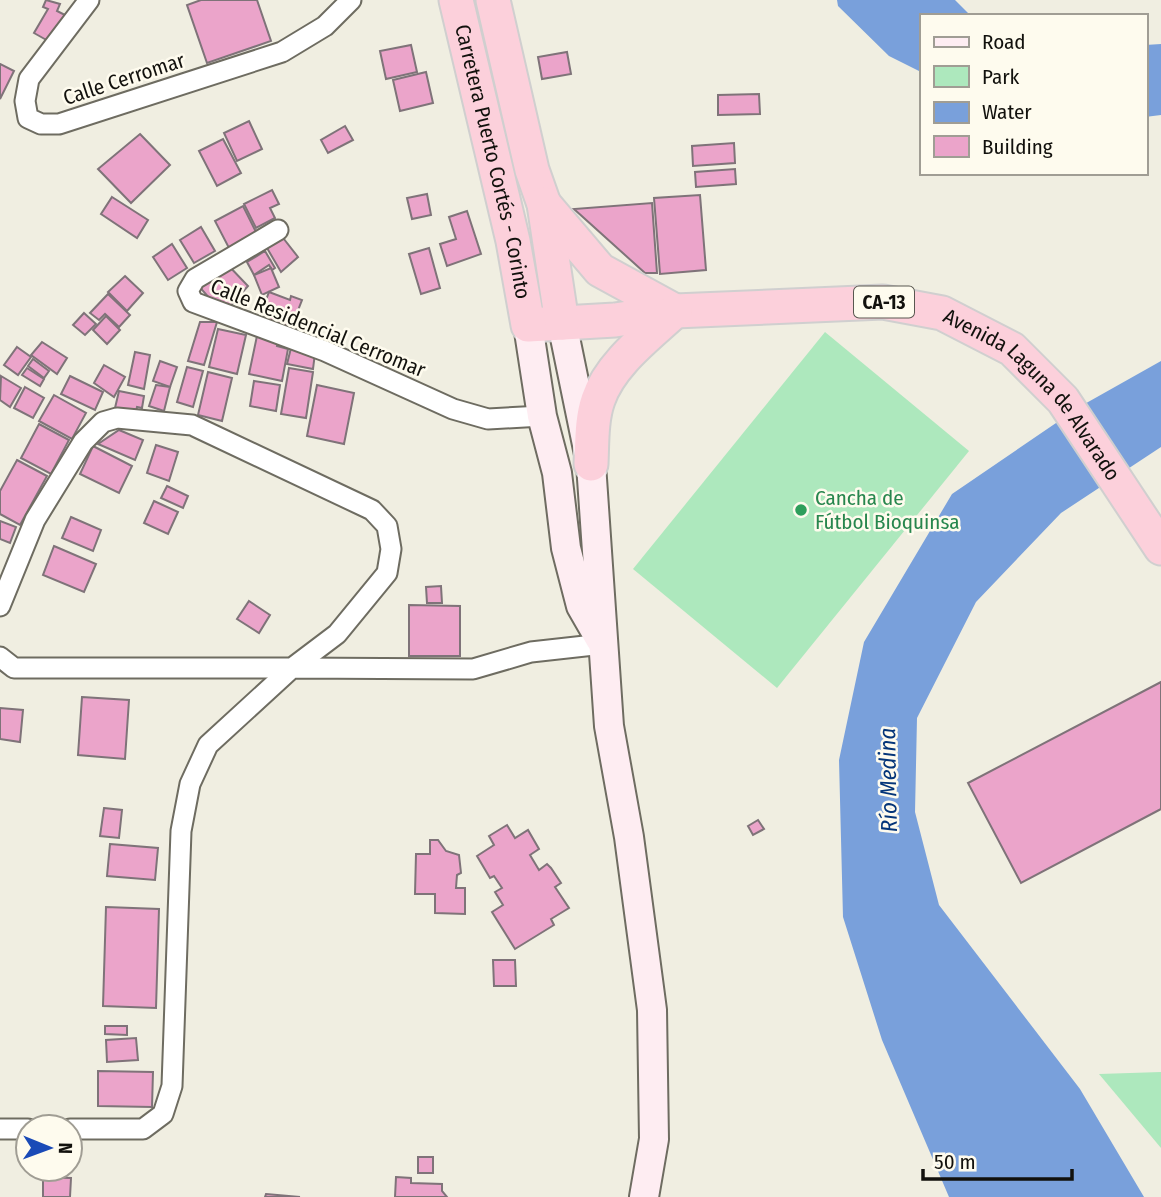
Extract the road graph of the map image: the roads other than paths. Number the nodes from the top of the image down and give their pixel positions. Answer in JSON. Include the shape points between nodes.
{"nodes":[{"id":1,"x":89,"y":0,"type":"edge"},
{"id":2,"x":351,"y":0,"type":"edge"},
{"id":3,"x":456,"y":0,"type":"edge"},
{"id":4,"x":493,"y":0,"type":"edge"},
{"id":5,"x":544,"y":204,"type":"junction"},
{"id":6,"x":278,"y":230,"type":"dead end"},
{"id":7,"x":675,"y":311,"type":"junction"},
{"id":8,"x":562,"y":323,"type":"junction"},
{"id":9,"x":528,"y":325,"type":"junction"},
{"id":10,"x":542,"y":416,"type":"junction"},
{"id":11,"x":591,"y":464,"type":"junction"},
{"id":12,"x":1152,"y":533,"type":"edge"},
{"id":13,"x":0,"y":606,"type":"edge"},
{"id":14,"x":603,"y":644,"type":"junction"},
{"id":15,"x":5,"y":665,"type":"edge"},
{"id":16,"x":292,"y":668,"type":"junction"},
{"id":17,"x":84,"y":1129,"type":"edge"},
{"id":18,"x":643,"y":1197,"type":"edge"}],
"edges":[{"from":1,"to":2,"type":"street","name":"Calle Cerromar","via":[[29,79],[28,118],[41,124],[59,124],[282,52],[325,26]]},
{"from":3,"to":9,"type":"highway","name":"Carretera Puerto Cortés - Corinto","via":[[513,241]]},
{"from":4,"to":5,"type":"highway","name":"Carretera Puerto Cortés - Corinto","via":[[531,170]]},
{"from":5,"to":7,"type":"highway","via":[[600,270]]},
{"from":5,"to":8,"type":"highway","name":"Carretera Puerto Cortés - Corinto"},
{"from":6,"to":10,"type":"street","name":"Calle Residencial Cerromar","via":[[195,279],[188,291],[193,302],[325,351],[453,409],[488,419]]},
{"from":7,"to":8,"type":"highway","name":"Avenida Laguna de Alvarado","number":"CA-13"},
{"from":7,"to":11,"type":"highway","via":[[636,347],[604,386],[593,420]]},
{"from":7,"to":12,"type":"highway","name":"Avenida Laguna de Alvarado","number":"CA-13","via":[[883,302],[942,313],[1012,349],[1063,400]]},
{"from":8,"to":9,"type":"highway","name":"Avenida Laguna de Alvarado","number":"CA-13"},
{"from":8,"to":11,"type":"main road"},
{"from":9,"to":10,"type":"main road"},
{"from":10,"to":14,"type":"main road","via":[[581,606]]},
{"from":11,"to":14,"type":"main road"},
{"from":13,"to":16,"type":"street","via":[[35,520],[83,442],[103,422],[117,418],[192,425],[372,510],[387,526],[391,548],[387,573],[337,634]]},
{"from":14,"to":16,"type":"street","via":[[531,652],[473,668]]},
{"from":14,"to":18,"type":"main road","via":[[609,726],[652,1010],[654,1139]]},
{"from":15,"to":16,"type":"street"},
{"from":16,"to":17,"type":"street","via":[[208,745],[190,784],[181,831],[172,1086],[163,1114],[143,1129]]}]}
